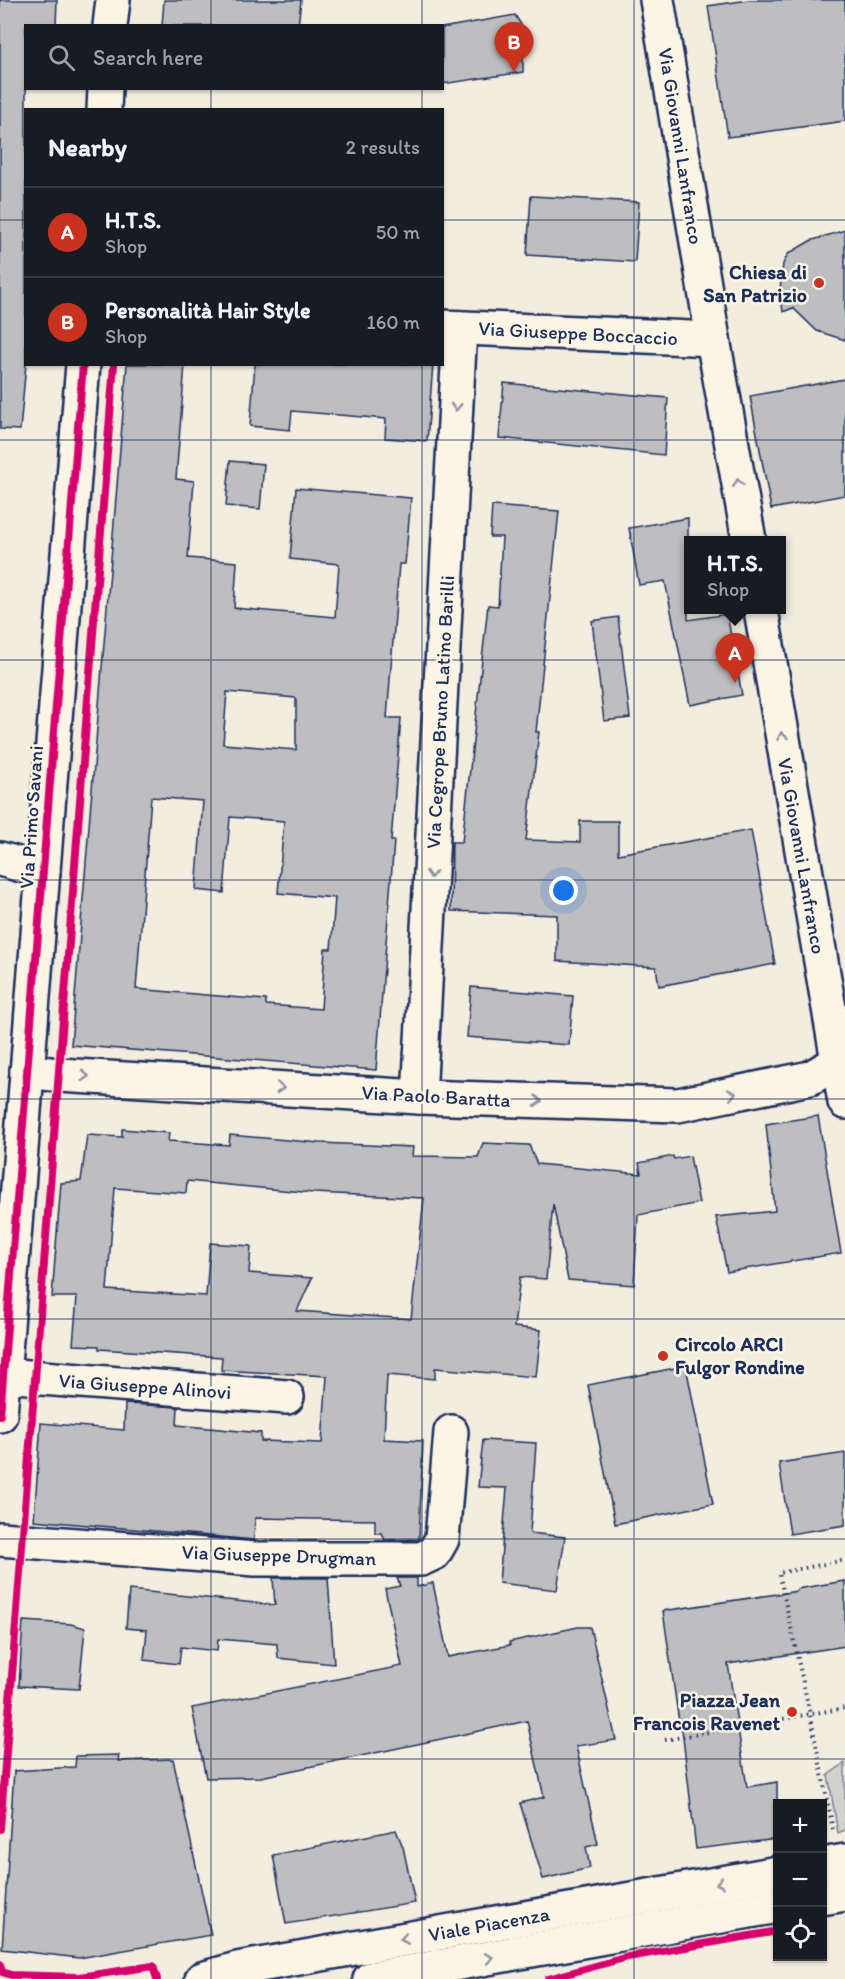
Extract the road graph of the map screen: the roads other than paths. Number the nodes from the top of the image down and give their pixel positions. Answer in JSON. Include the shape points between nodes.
{"nodes":[{"id":1,"x":113,"y":0,"type":"edge"},
{"id":2,"x":657,"y":0,"type":"edge"},
{"id":3,"x":110,"y":24,"type":"edge"},
{"id":4,"x":105,"y":90,"type":"edge"},
{"id":5,"x":104,"y":108,"type":"edge"},
{"id":6,"x":451,"y":327,"type":"edge"},
{"id":7,"x":713,"y":339,"type":"junction"},
{"id":8,"x":83,"y":366,"type":"edge"},
{"id":9,"x":747,"y":536,"type":"edge"},
{"id":10,"x":762,"y":614,"type":"edge"},
{"id":11,"x":0,"y":859,"type":"edge"},
{"id":12,"x":43,"y":871,"type":"junction"},
{"id":13,"x":836,"y":1005,"type":"edge"},
{"id":14,"x":838,"y":1062,"type":"junction"},
{"id":15,"x":27,"y":1071,"type":"junction"},
{"id":16,"x":419,"y":1097,"type":"junction"},
{"id":17,"x":845,"y":1102,"type":"edge"},
{"id":18,"x":3,"y":1375,"type":"junction"},
{"id":19,"x":287,"y":1397,"type":"dead end"},
{"id":20,"x":0,"y":1415,"type":"edge"},
{"id":21,"x":452,"y":1432,"type":"dead end"},
{"id":22,"x":0,"y":1539,"type":"edge"},
{"id":23,"x":773,"y":1874,"type":"edge"},
{"id":24,"x":845,"y":1894,"type":"edge"},
{"id":25,"x":827,"y":1897,"type":"edge"},
{"id":26,"x":773,"y":1907,"type":"edge"},
{"id":27,"x":202,"y":1979,"type":"edge"},
{"id":28,"x":370,"y":1979,"type":"edge"}],
"edges":[{"from":1,"to":3,"type":"street"},
{"from":2,"to":7,"type":"street","name":"Via Giovanni Lanfranco"},
{"from":4,"to":5,"type":"street"},
{"from":6,"to":7,"type":"street","name":"Via Giuseppe Boccaccio"},
{"from":6,"to":16,"type":"street","name":"Via Cegrope Bruno Latino Barilli","one_way":true},
{"from":9,"to":7,"type":"street","name":"Via Giovanni Lanfranco","one_way":true},
{"from":8,"to":12,"type":"street","name":"Via Primo Savani"},
{"from":13,"to":10,"type":"street","name":"Via Giovanni Lanfranco","one_way":true},
{"from":11,"to":12,"type":"street"},
{"from":12,"to":15,"type":"street","name":"Via Primo Savani"},
{"from":13,"to":14,"type":"street","name":"Via Giovanni Lanfranco"},
{"from":16,"to":14,"type":"street","name":"Via Paolo Baratta","one_way":true,"via":[[678,1105],[810,1078]]},
{"from":14,"to":17,"type":"street","name":"Via Giovanni Lanfranco"},
{"from":15,"to":16,"type":"street","name":"Via Paolo Baratta","one_way":true},
{"from":15,"to":18,"type":"street","name":"Via Primo Savani"},
{"from":18,"to":19,"type":"street","name":"Via Giuseppe Alinovi"},
{"from":18,"to":20,"type":"street","name":"Via Primo Savani"},
{"from":21,"to":22,"type":"street","name":"Via Giuseppe Drugman","via":[[442,1539],[434,1553],[421,1558],[255,1558]]},
{"from":23,"to":27,"type":"street","name":"Viale Piacenza","one_way":true,"via":[[247,1967]]},
{"from":24,"to":25,"type":"street"},
{"from":28,"to":26,"type":"street","name":"Viale Piacenza","one_way":true}]}
